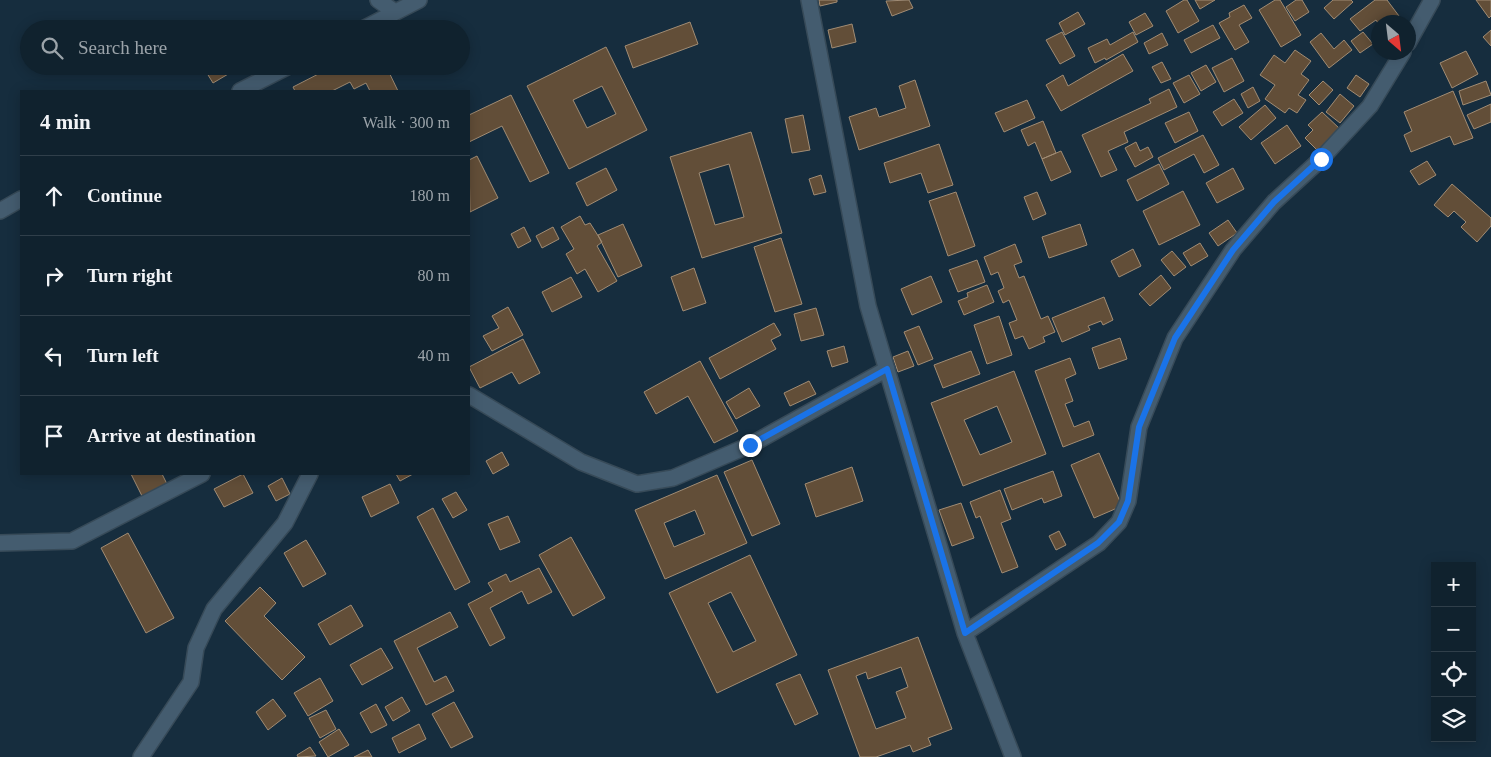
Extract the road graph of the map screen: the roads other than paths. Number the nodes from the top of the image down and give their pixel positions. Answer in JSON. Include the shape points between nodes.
{"nodes":[{"id":1,"x":378,"y":0,"type":"edge"},
{"id":2,"x":419,"y":0,"type":"edge"},
{"id":3,"x":809,"y":0,"type":"edge"},
{"id":4,"x":1432,"y":0,"type":"edge"},
{"id":5,"x":395,"y":12,"type":"junction"},
{"id":6,"x":379,"y":20,"type":"edge"},
{"id":7,"x":1416,"y":29,"type":"edge"},
{"id":8,"x":1398,"y":60,"type":"edge"},
{"id":9,"x":271,"y":75,"type":"edge"},
{"id":10,"x":242,"y":90,"type":"edge"},
{"id":11,"x":20,"y":200,"type":"edge"},
{"id":12,"x":0,"y":211,"type":"edge"},
{"id":13,"x":887,"y":369,"type":"junction"},
{"id":14,"x":470,"y":396,"type":"edge"},
{"id":15,"x":200,"y":475,"type":"edge"},
{"id":16,"x":309,"y":475,"type":"edge"},
{"id":17,"x":0,"y":543,"type":"edge"},
{"id":18,"x":965,"y":633,"type":"junction"},
{"id":19,"x":141,"y":757,"type":"edge"},
{"id":20,"x":1013,"y":757,"type":"edge"}],
"edges":[{"from":1,"to":5,"type":"street"},
{"from":2,"to":5,"type":"street"},
{"from":3,"to":13,"type":"street","via":[[868,306]]},
{"from":4,"to":7,"type":"street"},
{"from":5,"to":6,"type":"street"},
{"from":8,"to":18,"type":"street","via":[[1370,106],[1321,159],[1274,202],[1233,250],[1175,338],[1139,427],[1128,501],[1119,522],[1098,543]]},
{"from":9,"to":10,"type":"street"},
{"from":11,"to":12,"type":"street"},
{"from":13,"to":14,"type":"street","via":[[750,445],[674,478],[637,484],[581,462]]},
{"from":13,"to":18,"type":"street"},
{"from":15,"to":17,"type":"street","via":[[72,541]]},
{"from":16,"to":19,"type":"street","via":[[285,523],[214,609],[196,648],[191,682]]},
{"from":18,"to":20,"type":"street"}]}
